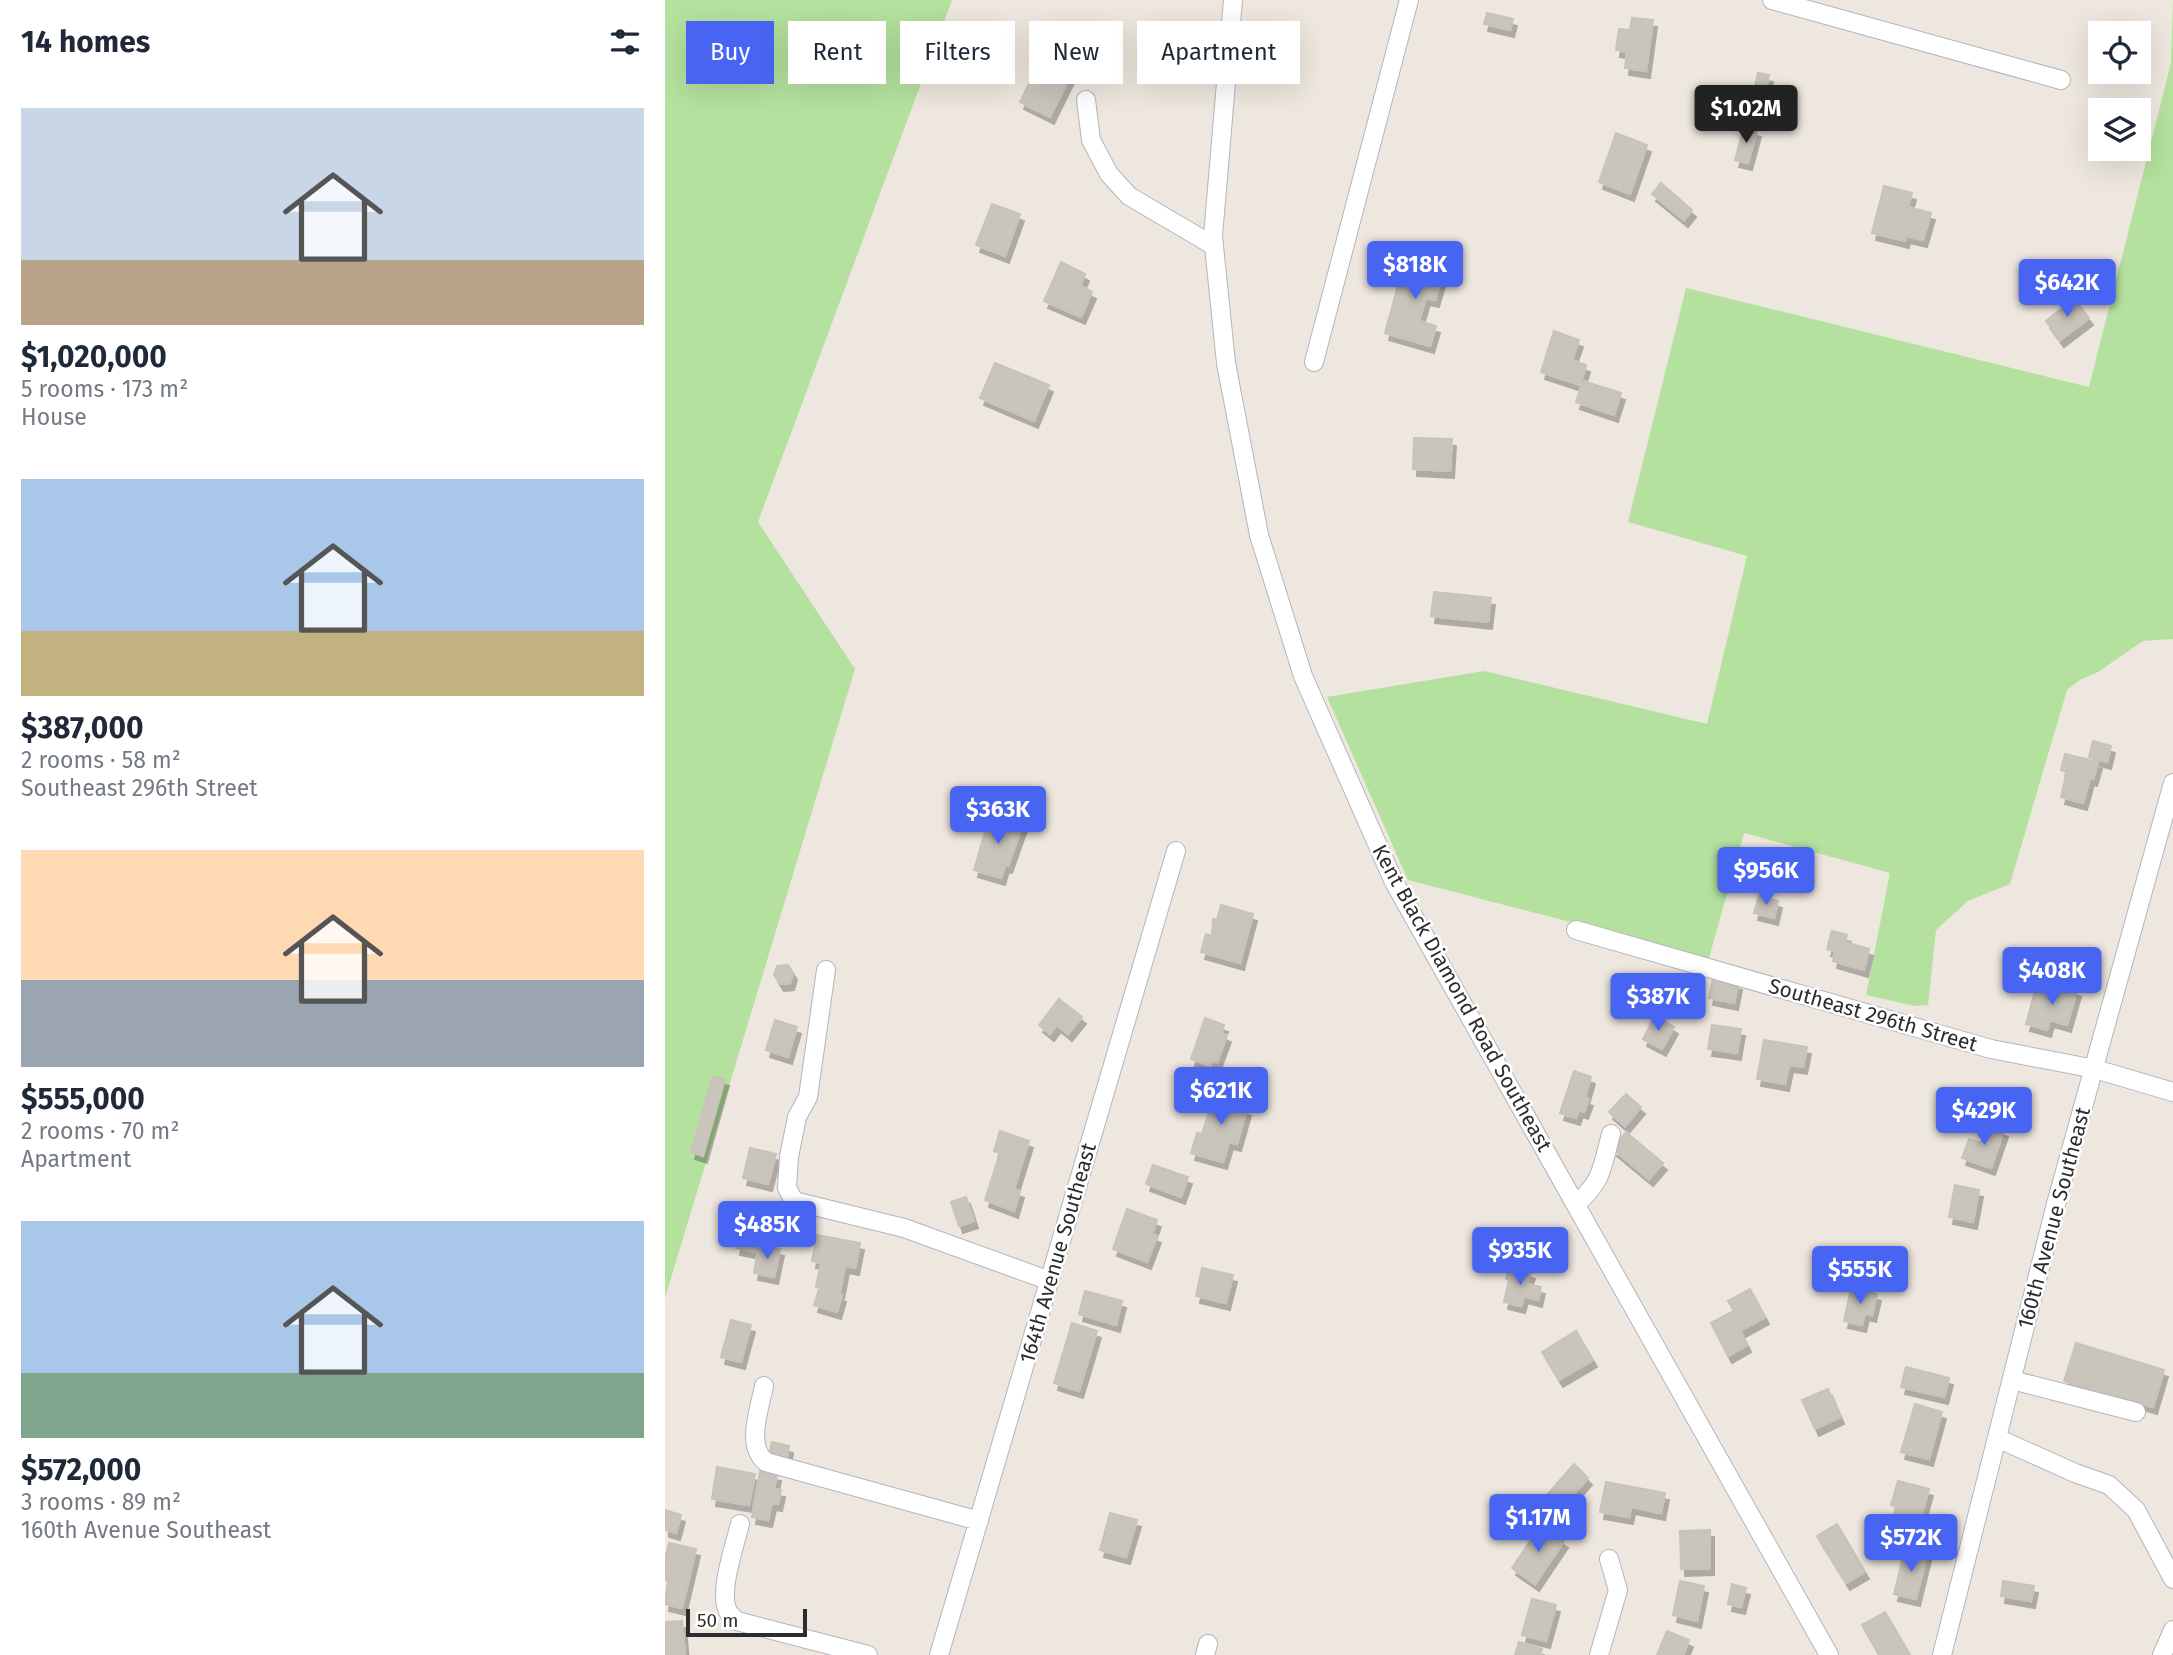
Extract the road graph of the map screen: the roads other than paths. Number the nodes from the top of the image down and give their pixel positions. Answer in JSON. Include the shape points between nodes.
{"nodes":[{"id":1,"x":1409,"y":0,"type":"edge"},
{"id":2,"x":1772,"y":0,"type":"edge"},
{"id":3,"x":1232,"y":1,"type":"edge"},
{"id":4,"x":2061,"y":80,"type":"dead end"},
{"id":5,"x":1086,"y":100,"type":"dead end"},
{"id":6,"x":1214,"y":246,"type":"junction"},
{"id":7,"x":1314,"y":362,"type":"dead end"},
{"id":8,"x":2173,"y":783,"type":"edge"},
{"id":9,"x":1176,"y":851,"type":"dead end"},
{"id":10,"x":1576,"y":930,"type":"dead end"},
{"id":11,"x":826,"y":970,"type":"dead end"},
{"id":12,"x":2095,"y":1069,"type":"junction"},
{"id":13,"x":2173,"y":1091,"type":"edge"},
{"id":14,"x":1611,"y":1134,"type":"dead end"},
{"id":15,"x":1576,"y":1204,"type":"junction"},
{"id":16,"x":1049,"y":1280,"type":"junction"},
{"id":17,"x":2012,"y":1380,"type":"junction"},
{"id":18,"x":764,"y":1386,"type":"dead end"},
{"id":19,"x":2136,"y":1412,"type":"dead end"},
{"id":20,"x":1997,"y":1438,"type":"junction"},
{"id":21,"x":979,"y":1521,"type":"junction"},
{"id":22,"x":740,"y":1524,"type":"dead end"},
{"id":23,"x":1609,"y":1559,"type":"dead end"},
{"id":24,"x":2173,"y":1579,"type":"edge"},
{"id":25,"x":2173,"y":1630,"type":"edge"},
{"id":26,"x":868,"y":1655,"type":"edge"},
{"id":27,"x":939,"y":1655,"type":"edge"},
{"id":28,"x":1599,"y":1655,"type":"edge"},
{"id":29,"x":1829,"y":1655,"type":"edge"},
{"id":30,"x":1943,"y":1655,"type":"edge"},
{"id":31,"x":2162,"y":1655,"type":"edge"}],
"edges":[{"from":1,"to":7,"type":"street"},
{"from":2,"to":4,"type":"street"},
{"from":3,"to":6,"type":"street","name":"Kent Black Diamond Road Southeast"},
{"from":5,"to":6,"type":"street","via":[[1091,140],[1109,174],[1129,196]]},
{"from":6,"to":15,"type":"street","name":"Kent Black Diamond Road Southeast","via":[[1226,363],[1259,535],[1303,676],[1394,882]]},
{"from":8,"to":12,"type":"street","name":"160th Avenue Southeast"},
{"from":9,"to":16,"type":"street","name":"164th Avenue Southeast"},
{"from":10,"to":12,"type":"street","name":"Southeast 296th Street","via":[[1991,1049]]},
{"from":11,"to":16,"type":"street","via":[[808,1097],[797,1117],[789,1157],[787,1188],[794,1201],[904,1228]]},
{"from":12,"to":13,"type":"street","name":"Southeast 296th Street"},
{"from":12,"to":17,"type":"street","name":"160th Avenue Southeast"},
{"from":14,"to":15,"type":"street","via":[[1599,1181]]},
{"from":15,"to":29,"type":"street","name":"Kent Black Diamond Road Southeast"},
{"from":16,"to":21,"type":"street","name":"164th Avenue Southeast"},
{"from":17,"to":19,"type":"street"},
{"from":17,"to":20,"type":"street","name":"160th Avenue Southeast"},
{"from":18,"to":21,"type":"street","via":[[755,1445],[766,1462]]},
{"from":20,"to":24,"type":"street","via":[[2109,1485],[2136,1510]]},
{"from":20,"to":30,"type":"street","name":"160th Avenue Southeast"},
{"from":21,"to":27,"type":"street","name":"164th Avenue Southeast"},
{"from":22,"to":26,"type":"street","via":[[726,1581],[724,1600],[729,1613],[737,1621]]},
{"from":23,"to":28,"type":"street","via":[[1618,1590]]},
{"from":25,"to":31,"type":"street"}]}
